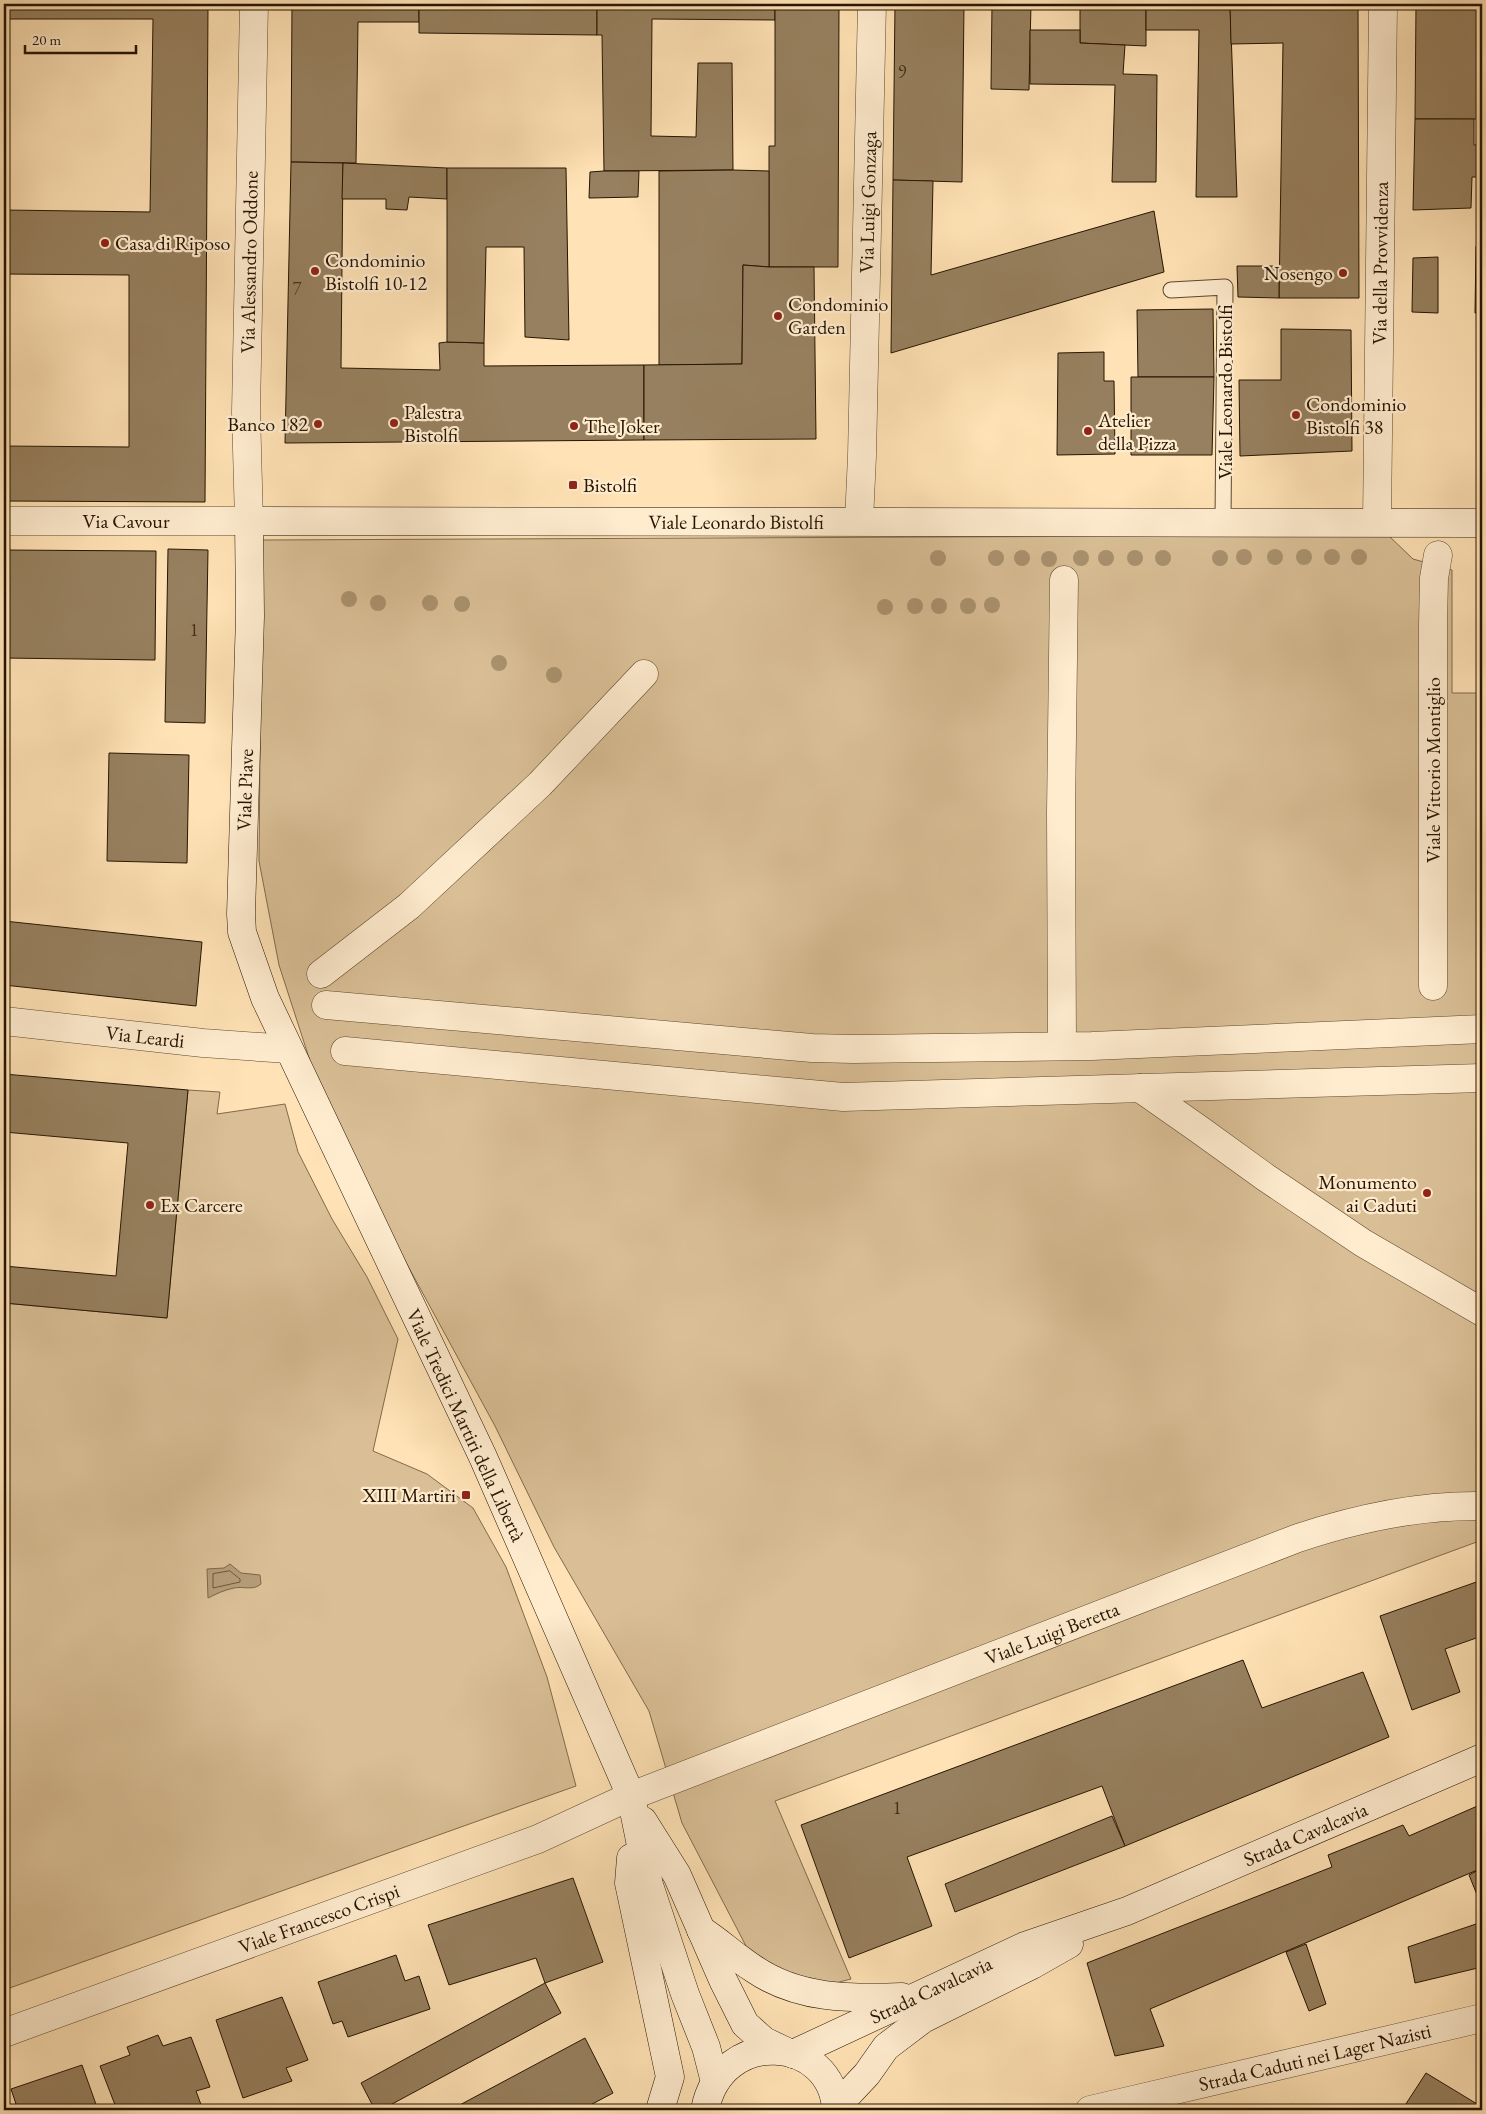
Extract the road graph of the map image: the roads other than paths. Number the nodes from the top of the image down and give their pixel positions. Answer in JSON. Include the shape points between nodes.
{"nodes":[{"id":1,"x":254,"y":4,"type":"edge"},
{"id":2,"x":872,"y":4,"type":"edge"},
{"id":3,"x":1384,"y":4,"type":"edge"},
{"id":4,"x":1171,"y":290,"type":"dead end"},
{"id":5,"x":4,"y":521,"type":"edge"},
{"id":6,"x":249,"y":521,"type":"junction"},
{"id":7,"x":859,"y":521,"type":"junction"},
{"id":8,"x":1223,"y":522,"type":"junction"},
{"id":9,"x":1377,"y":522,"type":"junction"},
{"id":10,"x":1482,"y":523,"type":"edge"},
{"id":11,"x":1438,"y":555,"type":"dead end"},
{"id":12,"x":1064,"y":580,"type":"dead end"},
{"id":13,"x":644,"y":674,"type":"dead end"},
{"id":14,"x":321,"y":974,"type":"dead end"},
{"id":15,"x":1433,"y":986,"type":"dead end"},
{"id":16,"x":326,"y":1005,"type":"dead end"},
{"id":17,"x":4,"y":1020,"type":"edge"},
{"id":18,"x":1482,"y":1029,"type":"edge"},
{"id":19,"x":1062,"y":1046,"type":"junction"},
{"id":20,"x":288,"y":1049,"type":"junction"},
{"id":21,"x":345,"y":1051,"type":"dead end"},
{"id":22,"x":1482,"y":1078,"type":"edge"},
{"id":23,"x":1140,"y":1088,"type":"junction"},
{"id":24,"x":1482,"y":1312,"type":"edge"},
{"id":25,"x":1482,"y":1506,"type":"edge"},
{"id":26,"x":1482,"y":1758,"type":"edge"},
{"id":27,"x":633,"y":1801,"type":"junction"},
{"id":28,"x":1127,"y":1911,"type":"junction"},
{"id":29,"x":700,"y":1929,"type":"junction"},
{"id":30,"x":916,"y":1996,"type":"junction"},
{"id":31,"x":1482,"y":2018,"type":"edge"},
{"id":32,"x":4,"y":2032,"type":"edge"},
{"id":33,"x":789,"y":2053,"type":"junction"},
{"id":34,"x":715,"y":2082,"type":"junction"},
{"id":35,"x":836,"y":2108,"type":"edge"},
{"id":36,"x":660,"y":2110,"type":"edge"},
{"id":37,"x":705,"y":2110,"type":"edge"},
{"id":38,"x":1090,"y":2110,"type":"edge"}],
"edges":[{"from":1,"to":6,"type":"street","name":"Via Alessandro Oddone","via":[[246,412]]},
{"from":2,"to":7,"type":"street","name":"Via Luigi Gonzaga"},
{"from":3,"to":9,"type":"street","name":"Via della Provvidenza"},
{"from":4,"to":8,"type":"lane","name":"Viale Leonardo Bistolfi","via":[[1225,287]]},
{"from":5,"to":6,"type":"street","name":"Via Cavour"},
{"from":6,"to":7,"type":"street","name":"Viale Leonardo Bistolfi"},
{"from":6,"to":20,"type":"street","name":"Viale Piave","via":[[250,616],[242,932],[265,998]]},
{"from":7,"to":8,"type":"street","name":"Viale Leonardo Bistolfi"},
{"from":8,"to":9,"type":"street","name":"Viale Leonardo Bistolfi"},
{"from":9,"to":10,"type":"street","name":"Viale Leonardo Bistolfi"},
{"from":11,"to":15,"type":"street","name":"Viale Vittorio Montiglio","via":[[1434,578]]},
{"from":12,"to":19,"type":"street"},
{"from":13,"to":14,"type":"street","via":[[540,784],[409,906]]},
{"from":16,"to":19,"type":"street","via":[[812,1048]]},
{"from":17,"to":20,"type":"street","name":"Via Leardi","via":[[220,1045]]},
{"from":18,"to":19,"type":"street"},
{"from":20,"to":27,"type":"street","name":"Viale Tredici Martiri della Libertà","via":[[483,1457]]},
{"from":21,"to":23,"type":"street","via":[[843,1097]]},
{"from":22,"to":23,"type":"street"},
{"from":23,"to":24,"type":"street","via":[[1363,1243]]},
{"from":25,"to":27,"type":"street","name":"Viale Luigi Beretta","via":[[1396,1512],[1338,1524]]},
{"from":26,"to":28,"type":"street","name":"Strada Cavalcavia"},
{"from":27,"to":29,"type":"street","name":"Viale Tredici Martiri della Libertà","via":[[677,1875]]},
{"from":27,"to":32,"type":"street","name":"Viale Francesco Crispi","via":[[538,1839]]},
{"from":27,"to":34,"type":"street","name":"Viale Tredici Martiri della Libertà","via":[[649,1885],[706,2047]]},
{"from":27,"to":36,"type":"street","name":"Viale Tredici Martiri della Libertà","via":[[630,1883],[670,2077]]},
{"from":28,"to":30,"type":"street","name":"Strada Cavalcavia","via":[[1026,1946]]},
{"from":28,"to":35,"type":"street","name":"Strada Cavalcavia","via":[[1032,1965],[923,2019],[886,2047]]},
{"from":29,"to":30,"type":"street","via":[[754,1969],[786,1987],[832,1996]]},
{"from":29,"to":33,"type":"street","name":"Viale Tredici Martiri della Libertà","via":[[745,2024],[764,2041]]},
{"from":30,"to":33,"type":"street","name":"Strada Cavalcavia"},
{"from":31,"to":38,"type":"street","name":"Strada Caduti nei Lager Nazisti"},
{"from":33,"to":34,"type":"street","via":[[764,2050],[745,2056],[728,2066]]},
{"from":33,"to":35,"type":"street","name":"Viale Tredici Martiri della Libertà","via":[[809,2062],[822,2074],[832,2089]]},
{"from":34,"to":37,"type":"street"}]}
